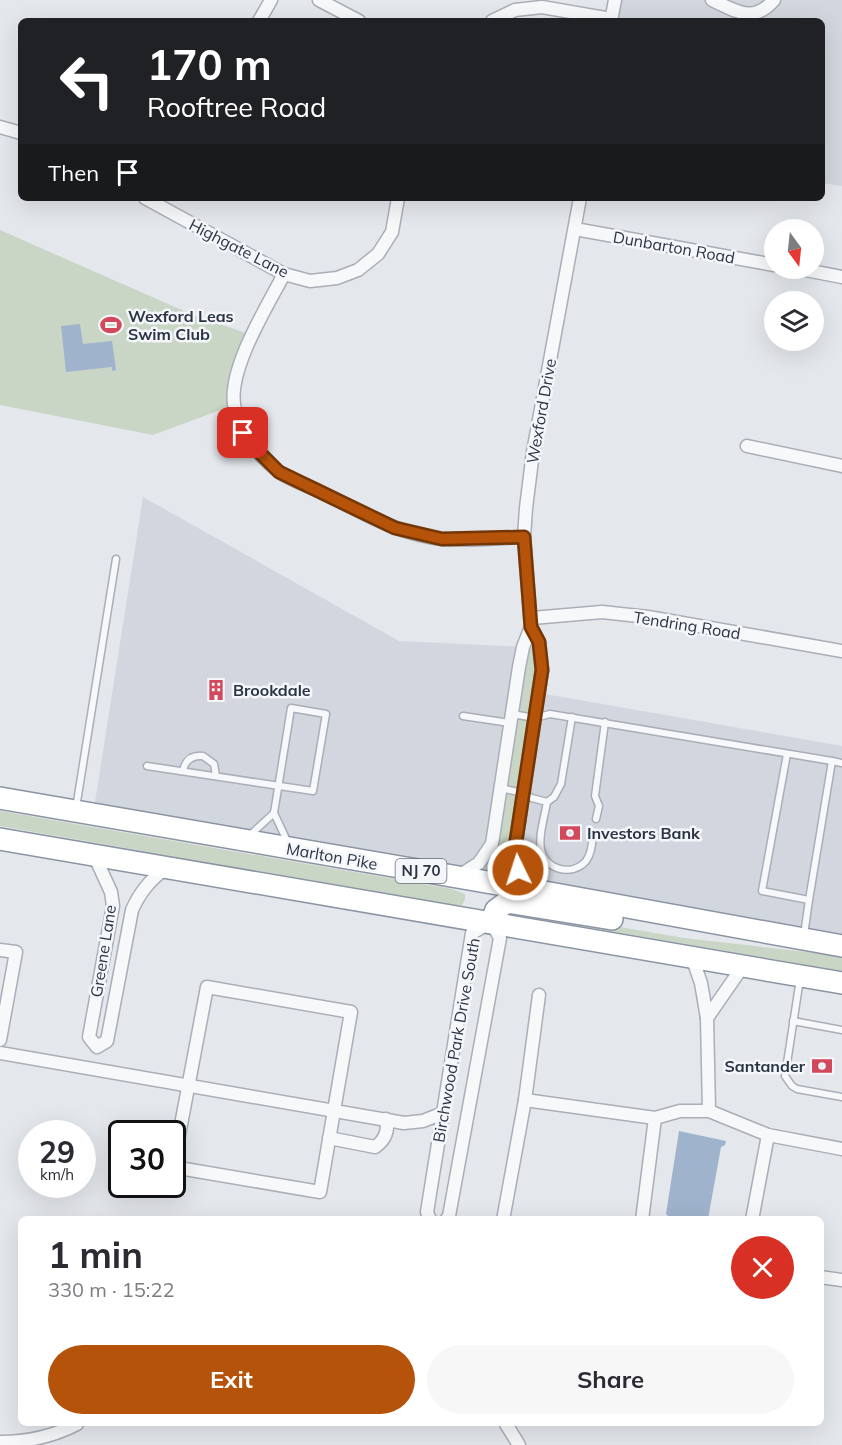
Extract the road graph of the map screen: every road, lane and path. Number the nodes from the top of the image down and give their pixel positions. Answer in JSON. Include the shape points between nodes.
{"nodes":[{"id":1,"x":271,"y":0,"type":"edge"},
{"id":2,"x":319,"y":0,"type":"edge"},
{"id":3,"x":615,"y":0,"type":"edge"},
{"id":4,"x":712,"y":0,"type":"edge"},
{"id":5,"x":774,"y":0,"type":"edge"},
{"id":6,"x":261,"y":18,"type":"edge"},
{"id":7,"x":353,"y":18,"type":"edge"},
{"id":8,"x":498,"y":18,"type":"edge"},
{"id":9,"x":600,"y":18,"type":"edge"},
{"id":10,"x":611,"y":18,"type":"edge"},
{"id":11,"x":0,"y":127,"type":"edge"},
{"id":12,"x":18,"y":133,"type":"edge"},
{"id":13,"x":151,"y":201,"type":"edge"},
{"id":14,"x":397,"y":201,"type":"edge"},
{"id":15,"x":579,"y":201,"type":"edge"},
{"id":16,"x":574,"y":229,"type":"junction"},
{"id":17,"x":764,"y":263,"type":"edge"},
{"id":18,"x":284,"y":273,"type":"junction"},
{"id":19,"x":824,"y":274,"type":"edge"},
{"id":20,"x":842,"y":277,"type":"edge"},
{"id":21,"x":747,"y":446,"type":"dead end"},
{"id":22,"x":842,"y":466,"type":"edge"},
{"id":23,"x":524,"y":537,"type":"junction"},
{"id":24,"x":116,"y":559,"type":"dead end"},
{"id":25,"x":531,"y":622,"type":"junction"},
{"id":26,"x":842,"y":651,"type":"edge"},
{"id":27,"x":463,"y":716,"type":"dead end"},
{"id":28,"x":572,"y":717,"type":"junction"},
{"id":29,"x":535,"y":718,"type":"junction"},
{"id":30,"x":511,"y":719,"type":"junction"},
{"id":31,"x":605,"y":722,"type":"junction"},
{"id":32,"x":787,"y":754,"type":"junction"},
{"id":33,"x":832,"y":761,"type":"junction"},
{"id":34,"x":842,"y":763,"type":"edge"},
{"id":35,"x":147,"y":766,"type":"dead end"},
{"id":36,"x":183,"y":771,"type":"junction"},
{"id":37,"x":216,"y":776,"type":"junction"},
{"id":38,"x":279,"y":786,"type":"junction"},
{"id":39,"x":500,"y":788,"type":"junction"},
{"id":40,"x":523,"y":793,"type":"junction"},
{"id":41,"x":0,"y":798,"type":"edge"},
{"id":42,"x":548,"y":802,"type":"junction"},
{"id":43,"x":76,"y":812,"type":"junction"},
{"id":44,"x":274,"y":813,"type":"junction"},
{"id":45,"x":596,"y":819,"type":"dead end"},
{"id":46,"x":593,"y":834,"type":"dead end"},
{"id":47,"x":0,"y":839,"type":"edge"},
{"id":48,"x":244,"y":841,"type":"junction"},
{"id":49,"x":291,"y":849,"type":"junction"},
{"id":50,"x":94,"y":855,"type":"junction"},
{"id":51,"x":167,"y":867,"type":"junction"},
{"id":52,"x":456,"y":877,"type":"junction"},
{"id":53,"x":538,"y":891,"type":"junction"},
{"id":54,"x":809,"y":900,"type":"junction"},
{"id":55,"x":491,"y":922,"type":"junction"},
{"id":56,"x":803,"y":940,"type":"junction"},
{"id":57,"x":842,"y":946,"type":"edge"},
{"id":58,"x":0,"y":950,"type":"edge"},
{"id":59,"x":692,"y":957,"type":"junction"},
{"id":60,"x":743,"y":966,"type":"junction"},
{"id":61,"x":801,"y":975,"type":"junction"},
{"id":62,"x":842,"y":983,"type":"edge"},
{"id":63,"x":539,"y":995,"type":"dead end"},
{"id":64,"x":707,"y":1018,"type":"junction"},
{"id":65,"x":793,"y":1021,"type":"junction"},
{"id":66,"x":842,"y":1029,"type":"edge"},
{"id":67,"x":0,"y":1040,"type":"edge"},
{"id":68,"x":97,"y":1047,"type":"junction"},
{"id":69,"x":0,"y":1053,"type":"edge"},
{"id":70,"x":93,"y":1069,"type":"junction"},
{"id":71,"x":189,"y":1085,"type":"junction"},
{"id":72,"x":842,"y":1096,"type":"edge"},
{"id":73,"x":525,"y":1100,"type":"junction"},
{"id":74,"x":334,"y":1110,"type":"junction"},
{"id":75,"x":709,"y":1111,"type":"junction"},
{"id":76,"x":443,"y":1113,"type":"junction"},
{"id":77,"x":656,"y":1118,"type":"junction"},
{"id":78,"x":386,"y":1119,"type":"junction"},
{"id":79,"x":768,"y":1135,"type":"junction"},
{"id":80,"x":329,"y":1138,"type":"junction"},
{"id":81,"x":842,"y":1149,"type":"edge"},
{"id":82,"x":428,"y":1216,"type":"edge"},
{"id":83,"x":449,"y":1216,"type":"edge"},
{"id":84,"x":504,"y":1216,"type":"edge"},
{"id":85,"x":643,"y":1216,"type":"edge"},
{"id":86,"x":753,"y":1216,"type":"edge"},
{"id":87,"x":824,"y":1278,"type":"edge"},
{"id":88,"x":842,"y":1280,"type":"edge"},
{"id":89,"x":73,"y":1426,"type":"edge"},
{"id":90,"x":508,"y":1426,"type":"edge"},
{"id":91,"x":0,"y":1443,"type":"edge"},
{"id":92,"x":519,"y":1445,"type":"edge"}],
"edges":[{"from":1,"to":6,"type":"street"},
{"from":2,"to":7,"type":"street"},
{"from":3,"to":10,"type":"street"},
{"from":4,"to":5,"type":"street","via":[[740,13],[752,14]]},
{"from":8,"to":9,"type":"street","via":[[515,10],[542,7]]},
{"from":11,"to":12,"type":"street"},
{"from":13,"to":18,"type":"street","name":"Highgate Lane"},
{"from":14,"to":18,"type":"street","name":"Highgate Lane","via":[[392,232],[378,254],[358,270],[337,278],[310,281]]},
{"from":15,"to":16,"type":"street","name":"Wexford Drive"},
{"from":16,"to":17,"type":"street","name":"Dunbarton Road"},
{"from":16,"to":23,"type":"street","name":"Wexford Drive","via":[[533,452]]},
{"from":18,"to":23,"type":"street","via":[[252,335],[234,389],[234,405],[243,433],[252,445],[279,472],[395,528],[442,539]]},
{"from":19,"to":20,"type":"street"},
{"from":21,"to":22,"type":"street"},
{"from":23,"to":25,"type":"street","name":"Wexford Drive"},
{"from":24,"to":43,"type":"lane"},
{"from":25,"to":26,"type":"street","name":"Tendring Road","via":[[602,612]]},
{"from":25,"to":29,"type":"street","name":"Wexford Drive","via":[[539,642],[542,670]]},
{"from":25,"to":30,"type":"street","name":"Wexford Drive"},
{"from":27,"to":30,"type":"lane"},
{"from":28,"to":29,"type":"lane","via":[[550,714]]},
{"from":28,"to":31,"type":"lane"},
{"from":28,"to":42,"type":"lane","via":[[561,784]]},
{"from":29,"to":30,"type":"lane"},
{"from":29,"to":40,"type":"street","name":"Wexford Drive"},
{"from":30,"to":39,"type":"street","name":"Wexford Drive"},
{"from":31,"to":32,"type":"lane"},
{"from":31,"to":45,"type":"lane","via":[[595,796],[599,806]]},
{"from":32,"to":33,"type":"lane"},
{"from":32,"to":54,"type":"lane","via":[[762,891]]},
{"from":33,"to":34,"type":"lane"},
{"from":33,"to":54,"type":"lane"},
{"from":35,"to":36,"type":"lane"},
{"from":36,"to":37,"type":"lane"},
{"from":36,"to":37,"type":"lane","via":[[190,758],[203,756],[214,764]]},
{"from":37,"to":38,"type":"lane"},
{"from":38,"to":38,"type":"lane","via":[[313,791],[326,714],[291,708]]},
{"from":38,"to":44,"type":"lane"},
{"from":39,"to":40,"type":"lane"},
{"from":39,"to":52,"type":"street","name":"Wexford Drive","via":[[492,844],[470,870]]},
{"from":40,"to":42,"type":"lane"},
{"from":40,"to":53,"type":"street","name":"Wexford Drive","via":[[516,857],[518,870]]},
{"from":41,"to":43,"type":"highway","name":"Marlton Pike","number":"NJ 70"},
{"from":42,"to":46,"type":"lane","via":[[541,850],[549,864],[564,870],[579,867],[590,855]]},
{"from":43,"to":48,"type":"highway","name":"Marlton Pike","number":"NJ 70"},
{"from":44,"to":48,"type":"lane"},
{"from":44,"to":49,"type":"lane"},
{"from":47,"to":50,"type":"highway","number":"NJ 70"},
{"from":48,"to":49,"type":"highway","name":"Marlton Pike","number":"NJ 70"},
{"from":49,"to":52,"type":"highway","name":"Marlton Pike","number":"NJ 70"},
{"from":50,"to":51,"type":"highway","number":"NJ 70"},
{"from":50,"to":68,"type":"street","name":"Greene Lane","via":[[111,892],[113,906],[88,1037]]},
{"from":51,"to":55,"type":"highway","number":"NJ 70"},
{"from":51,"to":68,"type":"street","name":"Greene Lane","via":[[140,893],[132,910],[107,1041]]},
{"from":52,"to":53,"type":"highway","name":"Marlton Pike","number":"NJ 70"},
{"from":53,"to":56,"type":"highway","name":"Marlton Pike","number":"NJ 70"},
{"from":54,"to":56,"type":"lane"},
{"from":55,"to":56,"type":"highway","via":[[496,910],[507,902],[741,939]]},
{"from":55,"to":59,"type":"highway","number":"NJ 70"},
{"from":55,"to":76,"type":"street","name":"Birchwood Park Drive South","via":[[472,933]]},
{"from":55,"to":83,"type":"street","name":"Birchwood Park Drive South","via":[[500,938]]},
{"from":56,"to":57,"type":"highway","name":"Marlton Pike","number":"NJ 70"},
{"from":58,"to":67,"type":"street","via":[[16,952]]},
{"from":59,"to":60,"type":"highway","number":"NJ 70"},
{"from":59,"to":64,"type":"street"},
{"from":60,"to":61,"type":"highway","number":"NJ 70"},
{"from":60,"to":64,"type":"street"},
{"from":61,"to":62,"type":"highway","number":"NJ 70"},
{"from":61,"to":65,"type":"lane"},
{"from":63,"to":73,"type":"street"},
{"from":64,"to":75,"type":"street"},
{"from":65,"to":66,"type":"lane"},
{"from":65,"to":72,"type":"lane","via":[[784,1070],[788,1082],[797,1089]]},
{"from":68,"to":70,"type":"street","name":"Greene Lane"},
{"from":69,"to":70,"type":"street"},
{"from":70,"to":71,"type":"street"},
{"from":71,"to":74,"type":"street"},
{"from":71,"to":74,"type":"street","via":[[207,987],[351,1012]]},
{"from":71,"to":80,"type":"street","via":[[173,1167],[320,1192]]},
{"from":73,"to":77,"type":"street"},
{"from":73,"to":84,"type":"street"},
{"from":74,"to":78,"type":"street"},
{"from":74,"to":80,"type":"street"},
{"from":75,"to":77,"type":"street","via":[[680,1111]]},
{"from":75,"to":79,"type":"street"},
{"from":76,"to":78,"type":"street","via":[[414,1123]]},
{"from":76,"to":82,"type":"street","name":"Birchwood Park Drive South"},
{"from":77,"to":85,"type":"street"},
{"from":78,"to":80,"type":"street","via":[[385,1138],[375,1147]]},
{"from":79,"to":81,"type":"street"},
{"from":79,"to":86,"type":"street"},
{"from":87,"to":88,"type":"street"},
{"from":89,"to":91,"type":"street","via":[[30,1440]]},
{"from":90,"to":92,"type":"street"}]}
